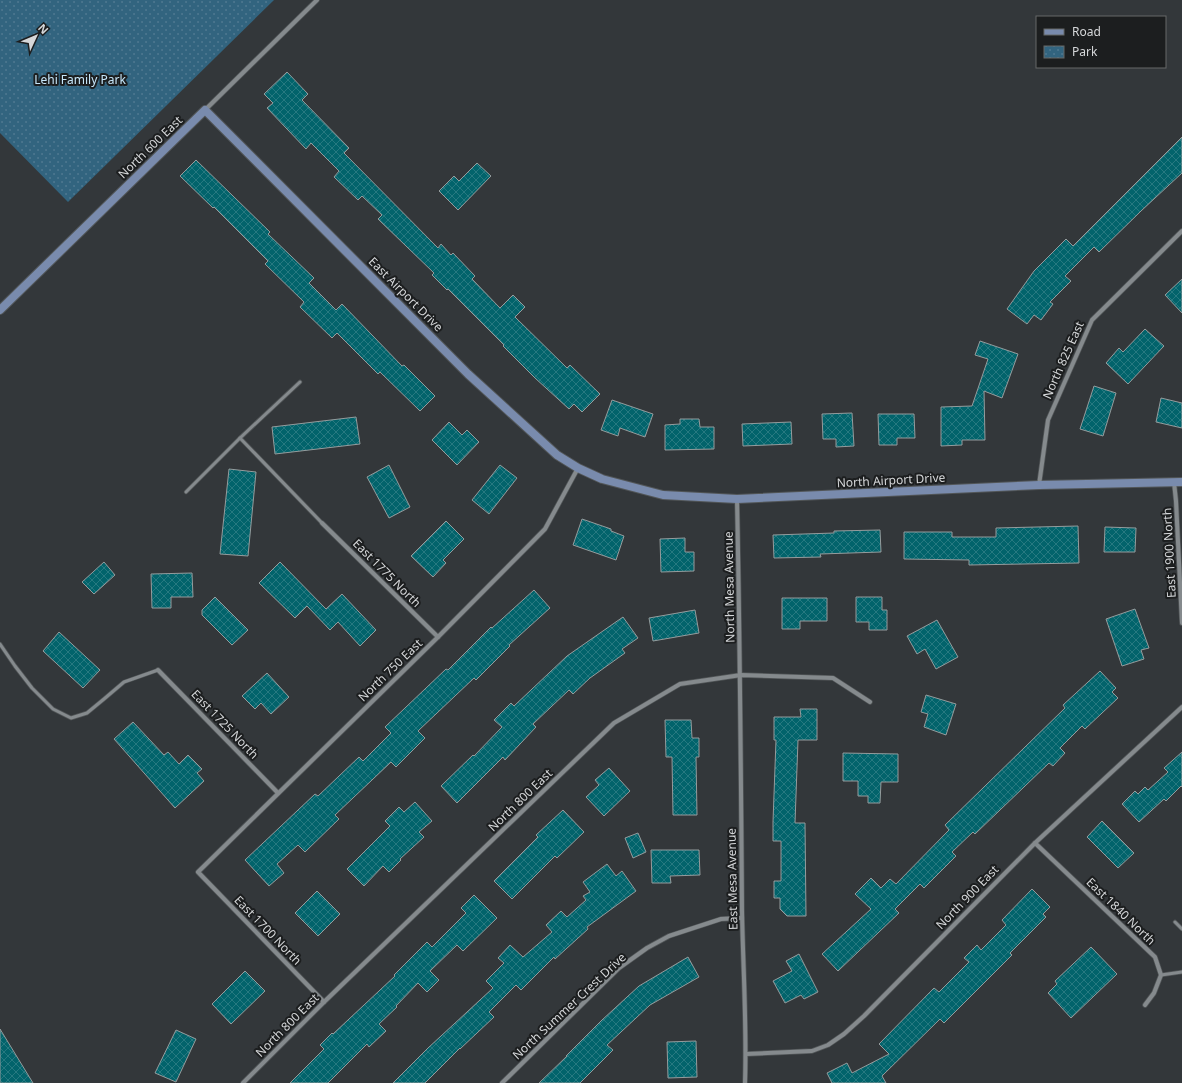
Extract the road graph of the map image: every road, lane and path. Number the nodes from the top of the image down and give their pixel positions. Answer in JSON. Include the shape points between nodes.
{"nodes":[{"id":1,"x":317,"y":0,"type":"edge"},
{"id":2,"x":205,"y":110,"type":"junction"},
{"id":3,"x":1182,"y":232,"type":"edge"},
{"id":4,"x":0,"y":310,"type":"edge"},
{"id":5,"x":300,"y":382,"type":"dead end"},
{"id":6,"x":240,"y":438,"type":"junction"},
{"id":7,"x":578,"y":468,"type":"junction"},
{"id":8,"x":602,"y":479,"type":"joint"},
{"id":9,"x":1178,"y":482,"type":"edge"},
{"id":10,"x":1039,"y":485,"type":"junction"},
{"id":11,"x":186,"y":492,"type":"dead end"},
{"id":12,"x":737,"y":499,"type":"junction"},
{"id":13,"x":322,"y":523,"type":"joint"},
{"id":14,"x":1182,"y":624,"type":"edge"},
{"id":15,"x":438,"y":637,"type":"junction"},
{"id":16,"x":0,"y":644,"type":"edge"},
{"id":17,"x":158,"y":670,"type":"joint"},
{"id":18,"x":741,"y":675,"type":"junction"},
{"id":19,"x":870,"y":702,"type":"dead end"},
{"id":20,"x":1182,"y":707,"type":"edge"},
{"id":21,"x":278,"y":793,"type":"junction"},
{"id":22,"x":1035,"y":843,"type":"junction"},
{"id":23,"x":198,"y":872,"type":"joint"},
{"id":24,"x":742,"y":918,"type":"junction"},
{"id":25,"x":1175,"y":922,"type":"dead end"},
{"id":26,"x":1182,"y":929,"type":"edge"},
{"id":27,"x":1182,"y":972,"type":"edge"},
{"id":28,"x":1161,"y":974,"type":"junction"},
{"id":29,"x":324,"y":1002,"type":"junction"},
{"id":30,"x":1145,"y":1005,"type":"dead end"},
{"id":31,"x":746,"y":1054,"type":"junction"},
{"id":32,"x":243,"y":1083,"type":"edge"},
{"id":33,"x":502,"y":1083,"type":"edge"},
{"id":34,"x":745,"y":1083,"type":"edge"}],
"edges":[{"from":1,"to":2,"type":"street","name":"North 600 East"},
{"from":2,"to":4,"type":"street","name":"North 600 East"},
{"from":2,"to":7,"type":"street","name":"East Airport Drive","via":[[468,374],[557,454]]},
{"from":3,"to":10,"type":"street","name":"North 825 East","via":[[1092,320],[1048,420]]},
{"from":5,"to":6,"type":"lane"},
{"from":6,"to":11,"type":"lane"},
{"from":6,"to":13,"type":"lane"},
{"from":7,"to":8,"type":"street","name":"East Airport Drive"},
{"from":7,"to":15,"type":"street","name":"North 750 East","via":[[545,529]]},
{"from":8,"to":12,"type":"street","name":"North Airport Drive","via":[[663,495]]},
{"from":9,"to":10,"type":"street","name":"North Airport Drive"},
{"from":9,"to":14,"type":"street","name":"East 1900 North","via":[[1176,500]]},
{"from":10,"to":12,"type":"street","name":"North Airport Drive"},
{"from":12,"to":18,"type":"street","name":"North Mesa Avenue"},
{"from":13,"to":15,"type":"street","name":"East 1775 North"},
{"from":15,"to":21,"type":"street","name":"North 750 East"},
{"from":16,"to":17,"type":"lane","via":[[32,688],[53,709],[70,718],[87,713],[124,682]]},
{"from":17,"to":21,"type":"street","name":"East 1725 North"},
{"from":18,"to":19,"type":"street","name":"North 800 East","via":[[833,678]]},
{"from":18,"to":24,"type":"street","name":"East Mesa Avenue"},
{"from":18,"to":29,"type":"street","name":"North 800 East","via":[[680,684],[614,723]]},
{"from":20,"to":22,"type":"street","name":"North 900 East"},
{"from":21,"to":23,"type":"street","name":"North 750 East"},
{"from":22,"to":28,"type":"street","name":"East 1840 North","via":[[1155,958]]},
{"from":22,"to":31,"type":"street","name":"North 900 East","via":[[844,1034],[812,1052]]},
{"from":23,"to":29,"type":"street","name":"East 1700 North"},
{"from":24,"to":31,"type":"street","name":"East Mesa Avenue"},
{"from":24,"to":33,"type":"street","name":"North Summer Crest Drive","via":[[722,919],[670,936],[647,948],[619,968]]},
{"from":25,"to":26,"type":"lane"},
{"from":27,"to":28,"type":"lane"},
{"from":28,"to":30,"type":"street","via":[[1154,993]]},
{"from":29,"to":32,"type":"street","name":"North 800 East"},
{"from":31,"to":34,"type":"street","name":"East Mesa Avenue"}]}
